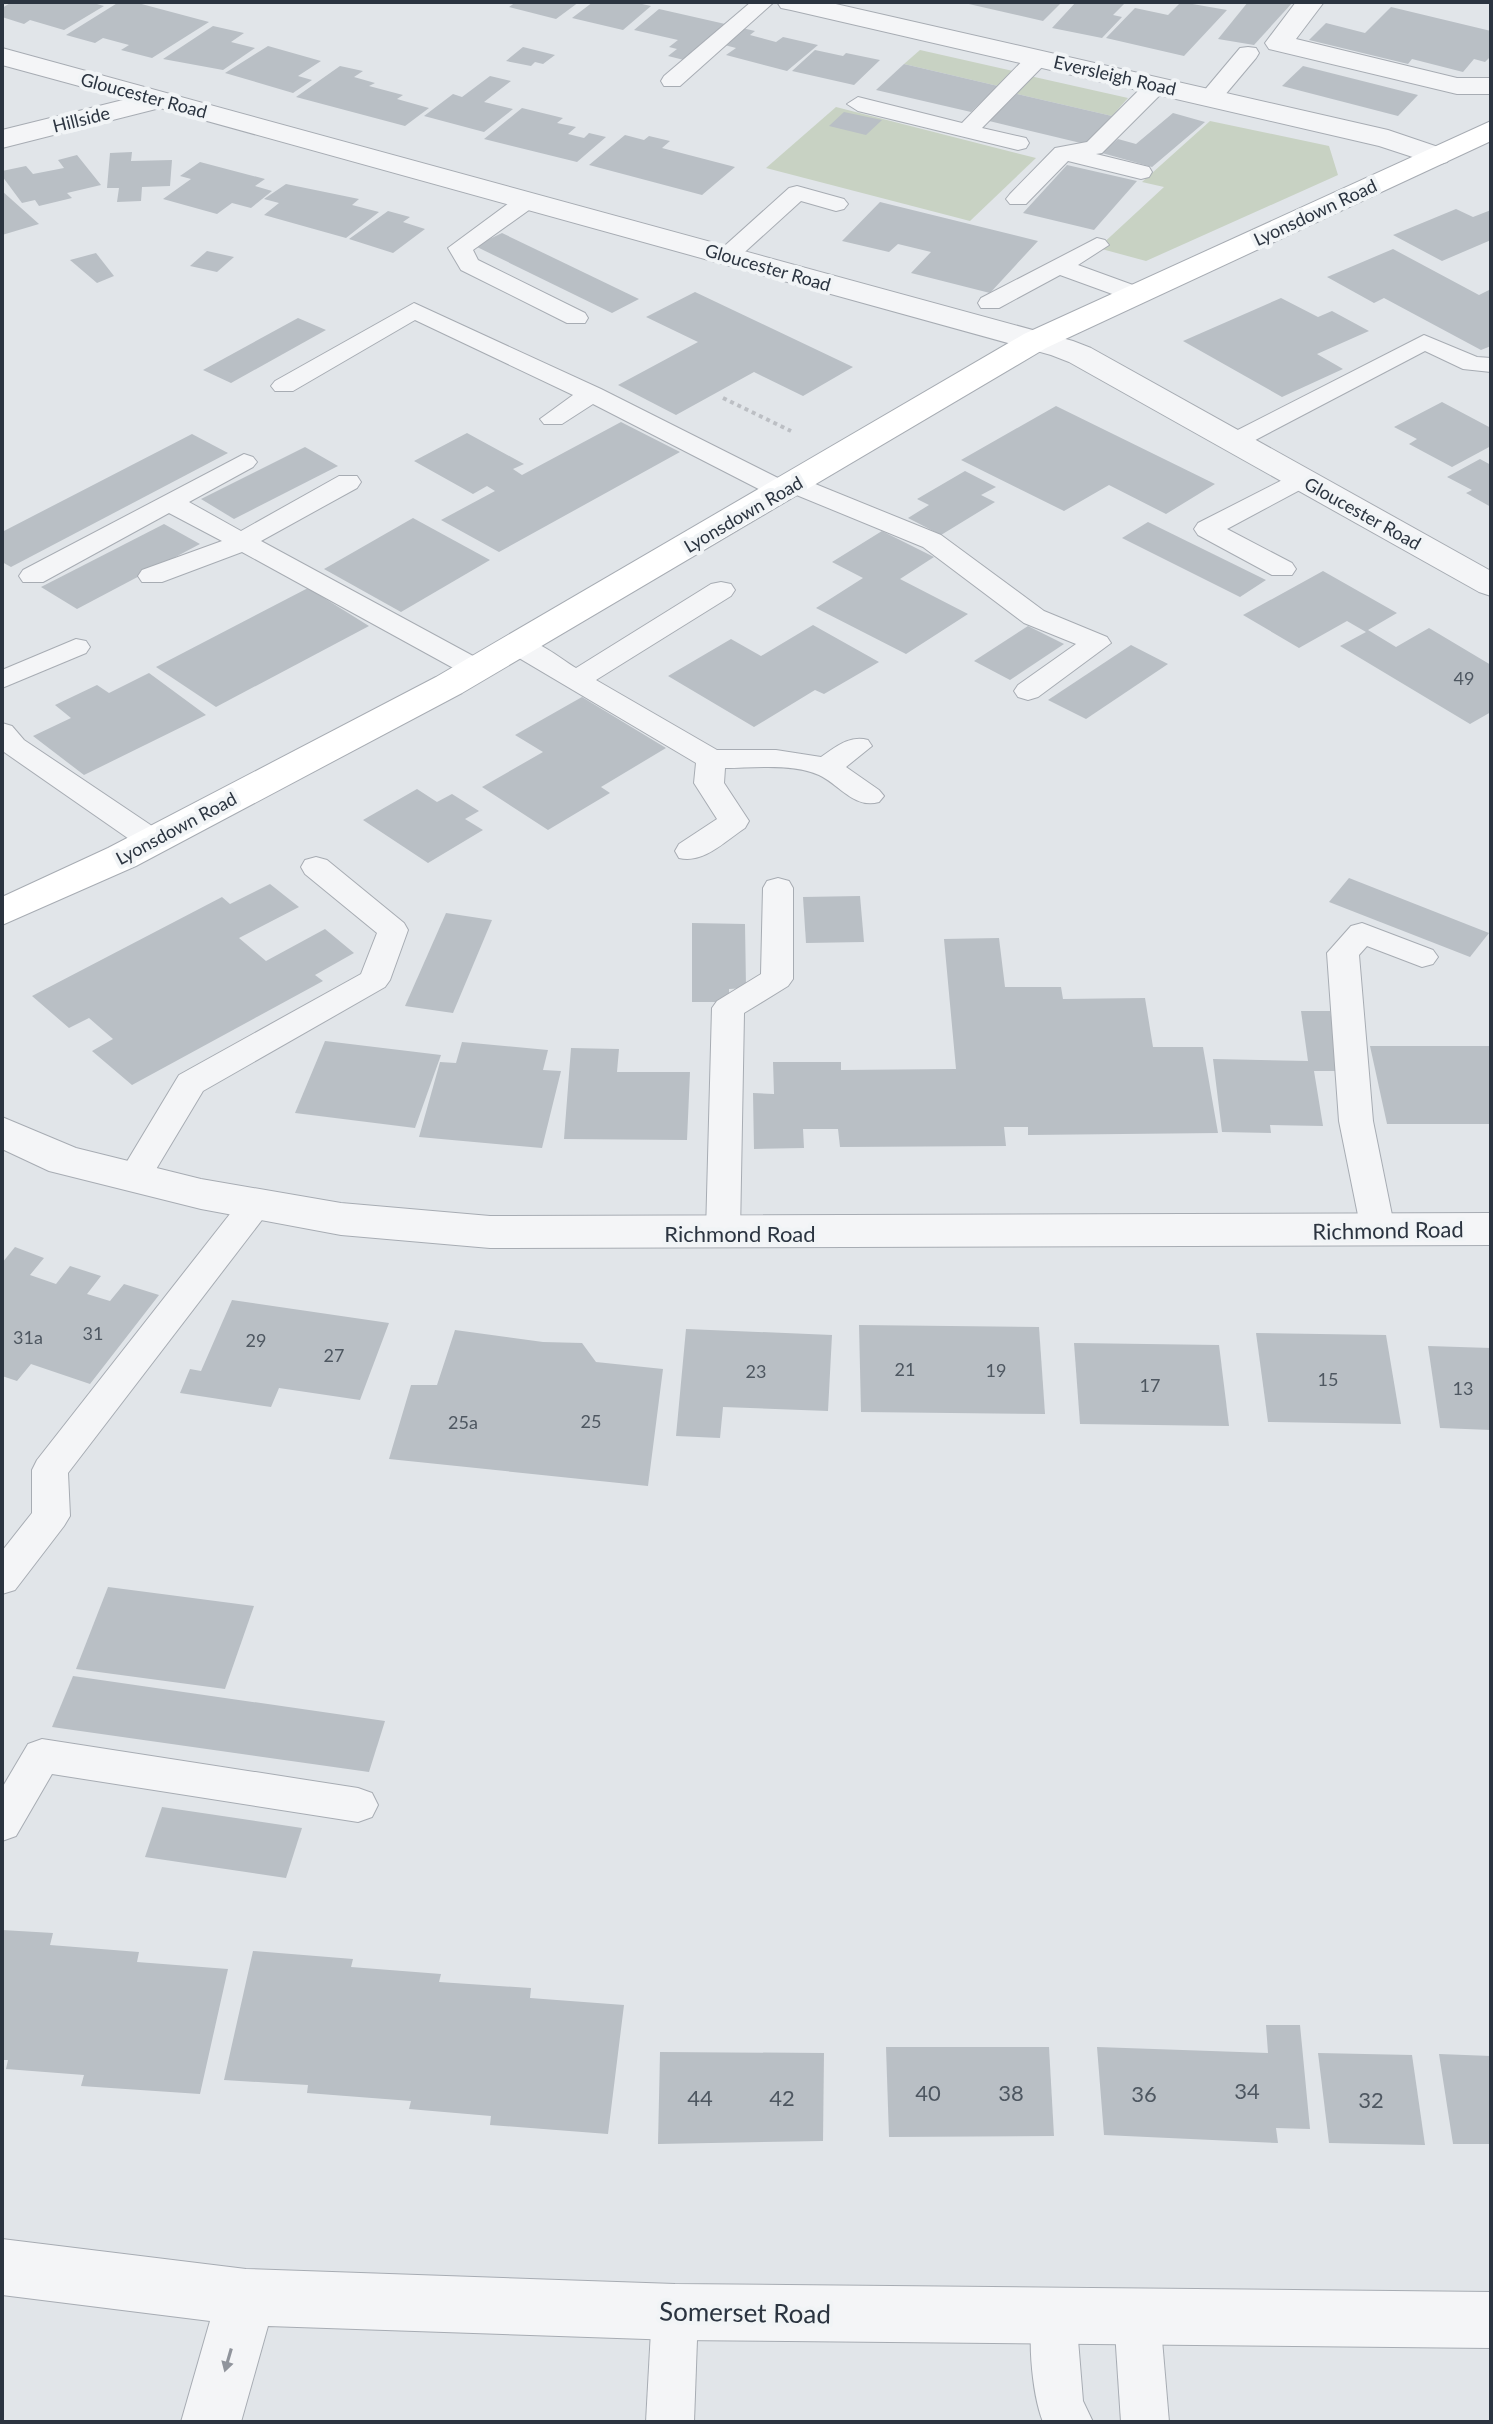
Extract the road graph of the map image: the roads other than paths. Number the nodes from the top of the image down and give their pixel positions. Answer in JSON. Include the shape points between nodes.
{"nodes":[{"id":1,"x":764,"y":2,"type":"edge"},
{"id":2,"x":791,"y":2,"type":"edge"},
{"id":3,"x":1310,"y":2,"type":"edge"},
{"id":4,"x":1248,"y":53,"type":"dead end"},
{"id":5,"x":2,"y":56,"type":"edge"},
{"id":6,"x":1038,"y":58,"type":"junction"},
{"id":7,"x":672,"y":81,"type":"dead end"},
{"id":8,"x":1157,"y":85,"type":"junction"},
{"id":9,"x":1491,"y":86,"type":"edge"},
{"id":10,"x":1211,"y":97,"type":"junction"},
{"id":11,"x":161,"y":99,"type":"junction"},
{"id":12,"x":858,"y":104,"type":"dead end"},
{"id":13,"x":967,"y":130,"type":"junction"},
{"id":14,"x":1491,"y":130,"type":"edge"},
{"id":15,"x":2,"y":139,"type":"edge"},
{"id":16,"x":1018,"y":143,"type":"dead end"},
{"id":17,"x":1063,"y":153,"type":"junction"},
{"id":18,"x":1437,"y":156,"type":"junction"},
{"id":19,"x":1141,"y":172,"type":"dead end"},
{"id":20,"x":1018,"y":199,"type":"dead end"},
{"id":21,"x":528,"y":200,"type":"junction"},
{"id":22,"x":836,"y":204,"type":"dead end"},
{"id":23,"x":1097,"y":245,"type":"dead end"},
{"id":24,"x":728,"y":255,"type":"junction"},
{"id":25,"x":1059,"y":266,"type":"junction"},
{"id":26,"x":1135,"y":294,"type":"junction"},
{"id":27,"x":990,"y":303,"type":"dead end"},
{"id":28,"x":576,"y":318,"type":"dead end"},
{"id":29,"x":1035,"y":341,"type":"junction"},
{"id":30,"x":1491,"y":365,"type":"edge"},
{"id":31,"x":284,"y":386,"type":"dead end"},
{"id":32,"x":592,"y":394,"type":"junction"},
{"id":33,"x":553,"y":419,"type":"dead end"},
{"id":34,"x":1235,"y":441,"type":"junction"},
{"id":35,"x":244,"y":462,"type":"dead end"},
{"id":36,"x":1302,"y":478,"type":"junction"},
{"id":37,"x":348,"y":482,"type":"dead end"},
{"id":38,"x":788,"y":488,"type":"junction"},
{"id":39,"x":169,"y":502,"type":"junction"},
{"id":40,"x":240,"y":542,"type":"junction"},
{"id":41,"x":1282,"y":569,"type":"dead end"},
{"id":42,"x":33,"y":576,"type":"dead end"},
{"id":43,"x":152,"y":576,"type":"dead end"},
{"id":44,"x":1491,"y":585,"type":"edge"},
{"id":45,"x":721,"y":590,"type":"dead end"},
{"id":46,"x":517,"y":645,"type":"junction"},
{"id":47,"x":76,"y":647,"type":"dead end"},
{"id":48,"x":476,"y":669,"type":"junction"},
{"id":49,"x":2,"y":680,"type":"edge"},
{"id":50,"x":576,"y":680,"type":"junction"},
{"id":51,"x":1028,"y":691,"type":"dead end"},
{"id":52,"x":2,"y":732,"type":"edge"},
{"id":53,"x":858,"y":746,"type":"dead end"},
{"id":54,"x":711,"y":759,"type":"junction"},
{"id":55,"x":826,"y":767,"type":"junction"},
{"id":56,"x":869,"y":796,"type":"dead end"},
{"id":57,"x":153,"y":841,"type":"junction"},
{"id":58,"x":690,"y":851,"type":"dead end"},
{"id":59,"x":316,"y":867,"type":"dead end"},
{"id":60,"x":778,"y":888,"type":"dead end"},
{"id":61,"x":2,"y":912,"type":"edge"},
{"id":62,"x":1422,"y":957,"type":"dead end"},
{"id":63,"x":2,"y":1132,"type":"edge"},
{"id":64,"x":134,"y":1178,"type":"junction"},
{"id":65,"x":256,"y":1204,"type":"junction"},
{"id":66,"x":1491,"y":1229,"type":"edge"},
{"id":67,"x":1378,"y":1230,"type":"junction"},
{"id":68,"x":723,"y":1233,"type":"junction"},
{"id":69,"x":2,"y":1579,"type":"edge"},
{"id":70,"x":358,"y":1805,"type":"dead end"},
{"id":71,"x":2,"y":1824,"type":"edge"},
{"id":72,"x":2,"y":2267,"type":"edge"},
{"id":73,"x":246,"y":2297,"type":"junction"},
{"id":74,"x":675,"y":2312,"type":"junction"},
{"id":75,"x":1053,"y":2315,"type":"junction"},
{"id":76,"x":1137,"y":2316,"type":"junction"},
{"id":77,"x":1491,"y":2320,"type":"edge"},
{"id":78,"x":211,"y":2422,"type":"edge"},
{"id":79,"x":670,"y":2422,"type":"edge"},
{"id":80,"x":1069,"y":2422,"type":"edge"},
{"id":81,"x":1145,"y":2422,"type":"edge"}],
"edges":[{"from":1,"to":7,"type":"lane"},
{"from":2,"to":6,"type":"street","name":"Eversleigh Road"},
{"from":3,"to":9,"type":"street","via":[[1279,43],[1457,86]]},
{"from":4,"to":10,"type":"lane"},
{"from":5,"to":11,"type":"street","name":"Gloucester Road"},
{"from":6,"to":8,"type":"street","name":"Eversleigh Road"},
{"from":6,"to":13,"type":"lane"},
{"from":8,"to":10,"type":"street","name":"Eversleigh Road"},
{"from":8,"to":17,"type":"lane","via":[[1094,148]]},
{"from":10,"to":18,"type":"street","name":"Eversleigh Road","via":[[1388,139]]},
{"from":11,"to":15,"type":"street","name":"Hillside"},
{"from":11,"to":21,"type":"street","name":"Gloucester Road"},
{"from":12,"to":13,"type":"lane"},
{"from":13,"to":16,"type":"lane"},
{"from":14,"to":18,"type":"street","name":"Lyonsdown Road"},
{"from":17,"to":19,"type":"lane"},
{"from":17,"to":20,"type":"lane"},
{"from":18,"to":26,"type":"street","name":"Lyonsdown Road"},
{"from":21,"to":24,"type":"street","name":"Gloucester Road"},
{"from":21,"to":28,"type":"lane","via":[[460,248],[469,265]]},
{"from":22,"to":24,"type":"lane","via":[[797,193]]},
{"from":23,"to":25,"type":"lane"},
{"from":24,"to":29,"type":"street","name":"Gloucester Road"},
{"from":25,"to":26,"type":"lane"},
{"from":25,"to":27,"type":"lane"},
{"from":26,"to":29,"type":"street","name":"Lyonsdown Road"},
{"from":29,"to":34,"type":"street","name":"Gloucester Road","via":[[1080,355]]},
{"from":29,"to":38,"type":"street","name":"Lyonsdown Road"},
{"from":30,"to":34,"type":"lane","via":[[1472,364],[1424,342]]},
{"from":31,"to":32,"type":"lane","via":[[414,310]]},
{"from":32,"to":33,"type":"lane"},
{"from":32,"to":38,"type":"lane"},
{"from":34,"to":36,"type":"street","name":"Gloucester Road"},
{"from":35,"to":39,"type":"lane"},
{"from":36,"to":41,"type":"lane","via":[[1207,529]]},
{"from":36,"to":44,"type":"street","name":"Gloucester Road"},
{"from":37,"to":40,"type":"lane"},
{"from":38,"to":46,"type":"street","name":"Lyonsdown Road"},
{"from":38,"to":51,"type":"lane","via":[[932,541],[1034,617],[1097,643]]},
{"from":39,"to":40,"type":"lane"},
{"from":39,"to":42,"type":"lane"},
{"from":40,"to":43,"type":"lane"},
{"from":40,"to":48,"type":"lane"},
{"from":45,"to":50,"type":"lane"},
{"from":46,"to":48,"type":"street","name":"Lyonsdown Road"},
{"from":46,"to":50,"type":"lane"},
{"from":47,"to":49,"type":"lane"},
{"from":48,"to":57,"type":"street","name":"Lyonsdown Road"},
{"from":50,"to":54,"type":"lane"},
{"from":52,"to":57,"type":"lane","via":[[14,746]]},
{"from":53,"to":55,"type":"lane"},
{"from":54,"to":55,"type":"lane","via":[[776,759]]},
{"from":54,"to":58,"type":"lane","via":[[709,783],[734,821]]},
{"from":55,"to":56,"type":"lane"},
{"from":57,"to":61,"type":"street","name":"Lyonsdown Road"},
{"from":59,"to":64,"type":"lane","via":[[393,930],[374,980],[191,1083]]},
{"from":60,"to":68,"type":"lane","via":[[777,979],[728,1008]]},
{"from":62,"to":67,"type":"lane","via":[[1362,933],[1343,953],[1356,1121]]},
{"from":63,"to":64,"type":"street","name":"Richmond Road","via":[[64,1160]]},
{"from":64,"to":65,"type":"street","name":"Richmond Road"},
{"from":65,"to":68,"type":"street","name":"Richmond Road","via":[[341,1219],[490,1232]]},
{"from":65,"to":69,"type":"lane","via":[[50,1470],[51,1516]]},
{"from":66,"to":67,"type":"street","name":"Richmond Road"},
{"from":67,"to":68,"type":"street","name":"Richmond Road"},
{"from":70,"to":71,"type":"lane","via":[[42,1756]]},
{"from":72,"to":73,"type":"street","name":"Somerset Road"},
{"from":73,"to":74,"type":"street","name":"Somerset Road"},
{"from":73,"to":78,"type":"street","one_way":true},
{"from":74,"to":75,"type":"street","name":"Somerset Road"},
{"from":74,"to":79,"type":"lane"},
{"from":75,"to":76,"type":"street","name":"Somerset Road"},
{"from":75,"to":80,"type":"lane","via":[[1060,2406]]},
{"from":76,"to":77,"type":"street","name":"Somerset Road"},
{"from":76,"to":81,"type":"lane"}]}
